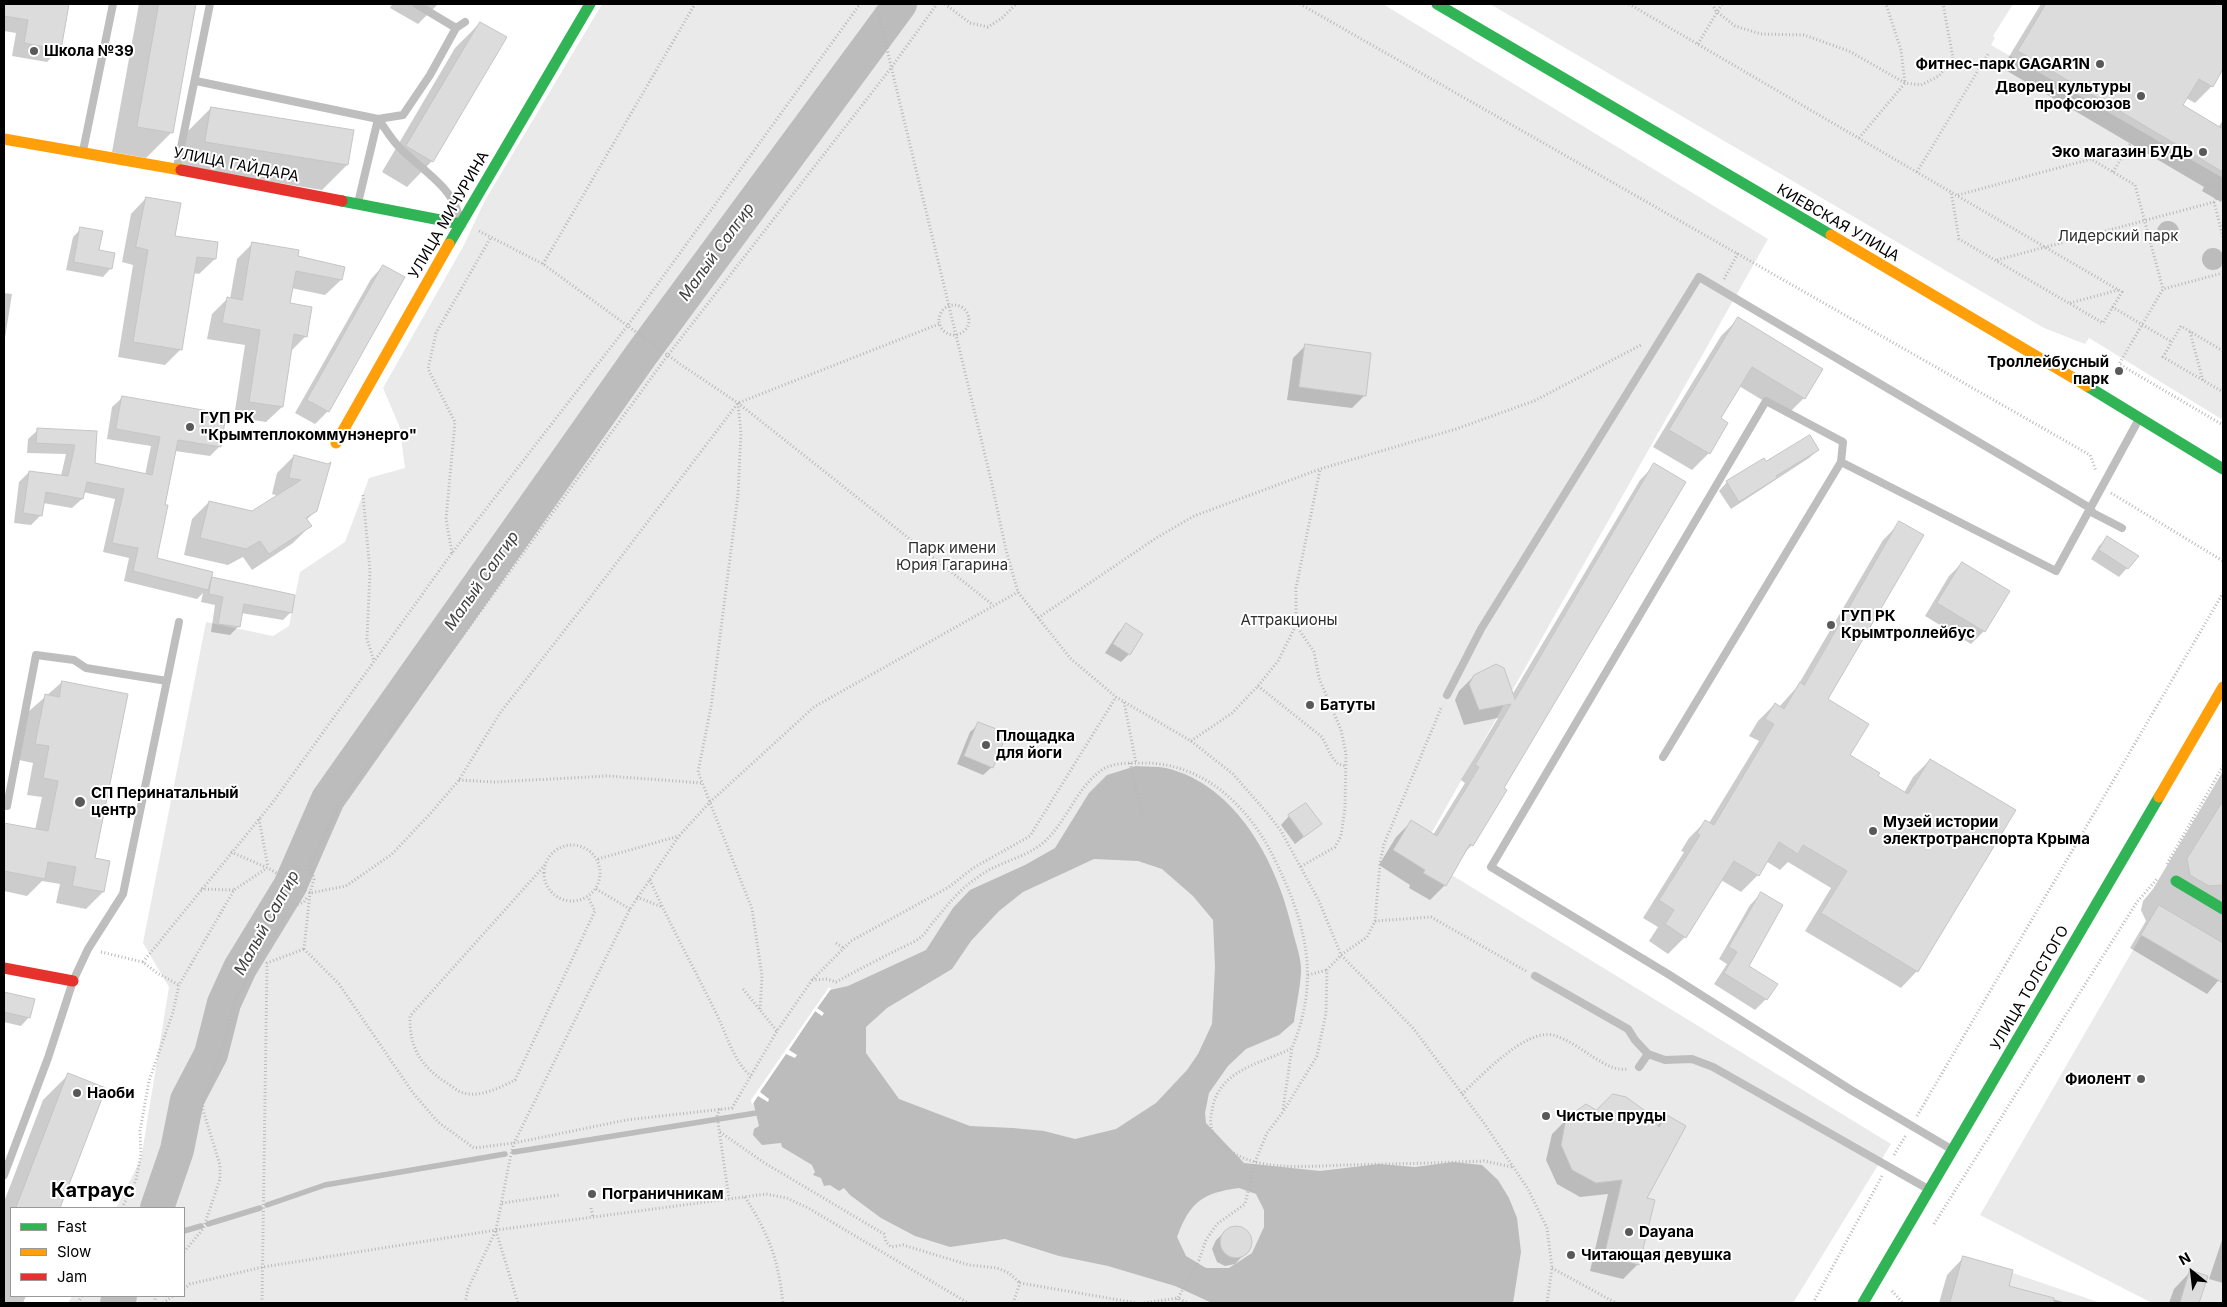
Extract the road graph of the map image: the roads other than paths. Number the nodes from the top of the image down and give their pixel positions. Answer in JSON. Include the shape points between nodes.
{"nodes":[{"id":1,"x":113,"y":4,"type":"edge"},
{"id":2,"x":210,"y":4,"type":"edge"},
{"id":3,"x":416,"y":4,"type":"edge"},
{"id":4,"x":590,"y":4,"type":"edge"},
{"id":5,"x":1437,"y":4,"type":"edge"},
{"id":6,"x":464,"y":22,"type":"dead end"},
{"id":7,"x":456,"y":28,"type":"junction"},
{"id":8,"x":196,"y":81,"type":"junction"},
{"id":9,"x":378,"y":119,"type":"junction"},
{"id":10,"x":4,"y":139,"type":"edge"},
{"id":11,"x":82,"y":153,"type":"junction"},
{"id":12,"x":177,"y":169,"type":"junction"},
{"id":13,"x":358,"y":203,"type":"junction"},
{"id":14,"x":461,"y":224,"type":"junction"},
{"id":15,"x":2140,"y":417,"type":"junction"},
{"id":16,"x":336,"y":443,"type":"dead end"},
{"id":17,"x":1841,"y":462,"type":"junction"},
{"id":18,"x":2223,"y":469,"type":"edge"},
{"id":19,"x":2090,"y":508,"type":"junction"},
{"id":20,"x":2122,"y":528,"type":"dead end"},
{"id":21,"x":179,"y":622,"type":"dead end"},
{"id":22,"x":167,"y":681,"type":"junction"},
{"id":23,"x":2223,"y":688,"type":"edge"},
{"id":24,"x":1447,"y":694,"type":"road end"},
{"id":25,"x":1663,"y":757,"type":"dead end"},
{"id":26,"x":4,"y":806,"type":"edge"},
{"id":27,"x":2176,"y":881,"type":"dead end"},
{"id":28,"x":2223,"y":909,"type":"edge"},
{"id":29,"x":4,"y":968,"type":"edge"},
{"id":30,"x":1535,"y":976,"type":"road end"},
{"id":31,"x":74,"y":981,"type":"junction"},
{"id":32,"x":1648,"y":1054,"type":"junction"},
{"id":33,"x":1639,"y":1067,"type":"road end"},
{"id":34,"x":1953,"y":1150,"type":"junction"},
{"id":35,"x":4,"y":1175,"type":"edge"},
{"id":36,"x":1930,"y":1190,"type":"junction"},
{"id":37,"x":1862,"y":1303,"type":"edge"}],
"edges":[{"from":1,"to":11,"type":"lane"},
{"from":2,"to":8,"type":"lane"},
{"from":3,"to":7,"type":"lane"},
{"from":4,"to":14,"type":"main road","name":"УЛИЦА МИЧУРИНА"},
{"from":5,"to":15,"type":"main road","name":"КИЕВСКАЯ УЛИЦА"},
{"from":6,"to":7,"type":"lane"},
{"from":7,"to":9,"type":"lane","via":[[430,76],[402,115]]},
{"from":8,"to":9,"type":"lane"},
{"from":8,"to":12,"type":"lane"},
{"from":9,"to":13,"type":"lane"},
{"from":9,"to":14,"type":"lane","via":[[398,146],[429,172],[457,206]]},
{"from":10,"to":11,"type":"main road","name":"УЛИЦА ГАЙДАРА"},
{"from":11,"to":12,"type":"main road","name":"УЛИЦА ГАЙДАРА"},
{"from":12,"to":13,"type":"main road","name":"УЛИЦА ГАЙДАРА"},
{"from":13,"to":14,"type":"main road","name":"УЛИЦА ГАЙДАРА"},
{"from":14,"to":16,"type":"main road","name":"УЛИЦА МИЧУРИНА"},
{"from":15,"to":18,"type":"main road","name":"КИЕВСКАЯ УЛИЦА"},
{"from":15,"to":19,"type":"lane"},
{"from":17,"to":19,"type":"lane","via":[[2056,571]]},
{"from":17,"to":25,"type":"lane"},
{"from":17,"to":34,"type":"lane","via":[[1844,442],[1766,401],[1491,867]]},
{"from":19,"to":20,"type":"lane","via":[[2093,513]]},
{"from":19,"to":24,"type":"lane","via":[[1698,277],[1482,629]]},
{"from":21,"to":22,"type":"lane"},
{"from":22,"to":26,"type":"lane","via":[[86,668],[74,660],[36,655],[7,806]]},
{"from":22,"to":31,"type":"lane","via":[[123,894],[88,949]]},
{"from":23,"to":34,"type":"main road","name":"УЛИЦА ТОЛСТОГО"},
{"from":27,"to":28,"type":"main road"},
{"from":29,"to":31,"type":"main road"},
{"from":30,"to":32,"type":"lane","via":[[1628,1029]]},
{"from":31,"to":35,"type":"lane"},
{"from":32,"to":33,"type":"lane"},
{"from":32,"to":36,"type":"lane","via":[[1665,1060],[1692,1059],[1713,1067]]},
{"from":34,"to":36,"type":"main road","name":"УЛИЦА ТОЛСТОГО"},
{"from":36,"to":37,"type":"main road","name":"УЛИЦА ТОЛСТОГО"}]}
